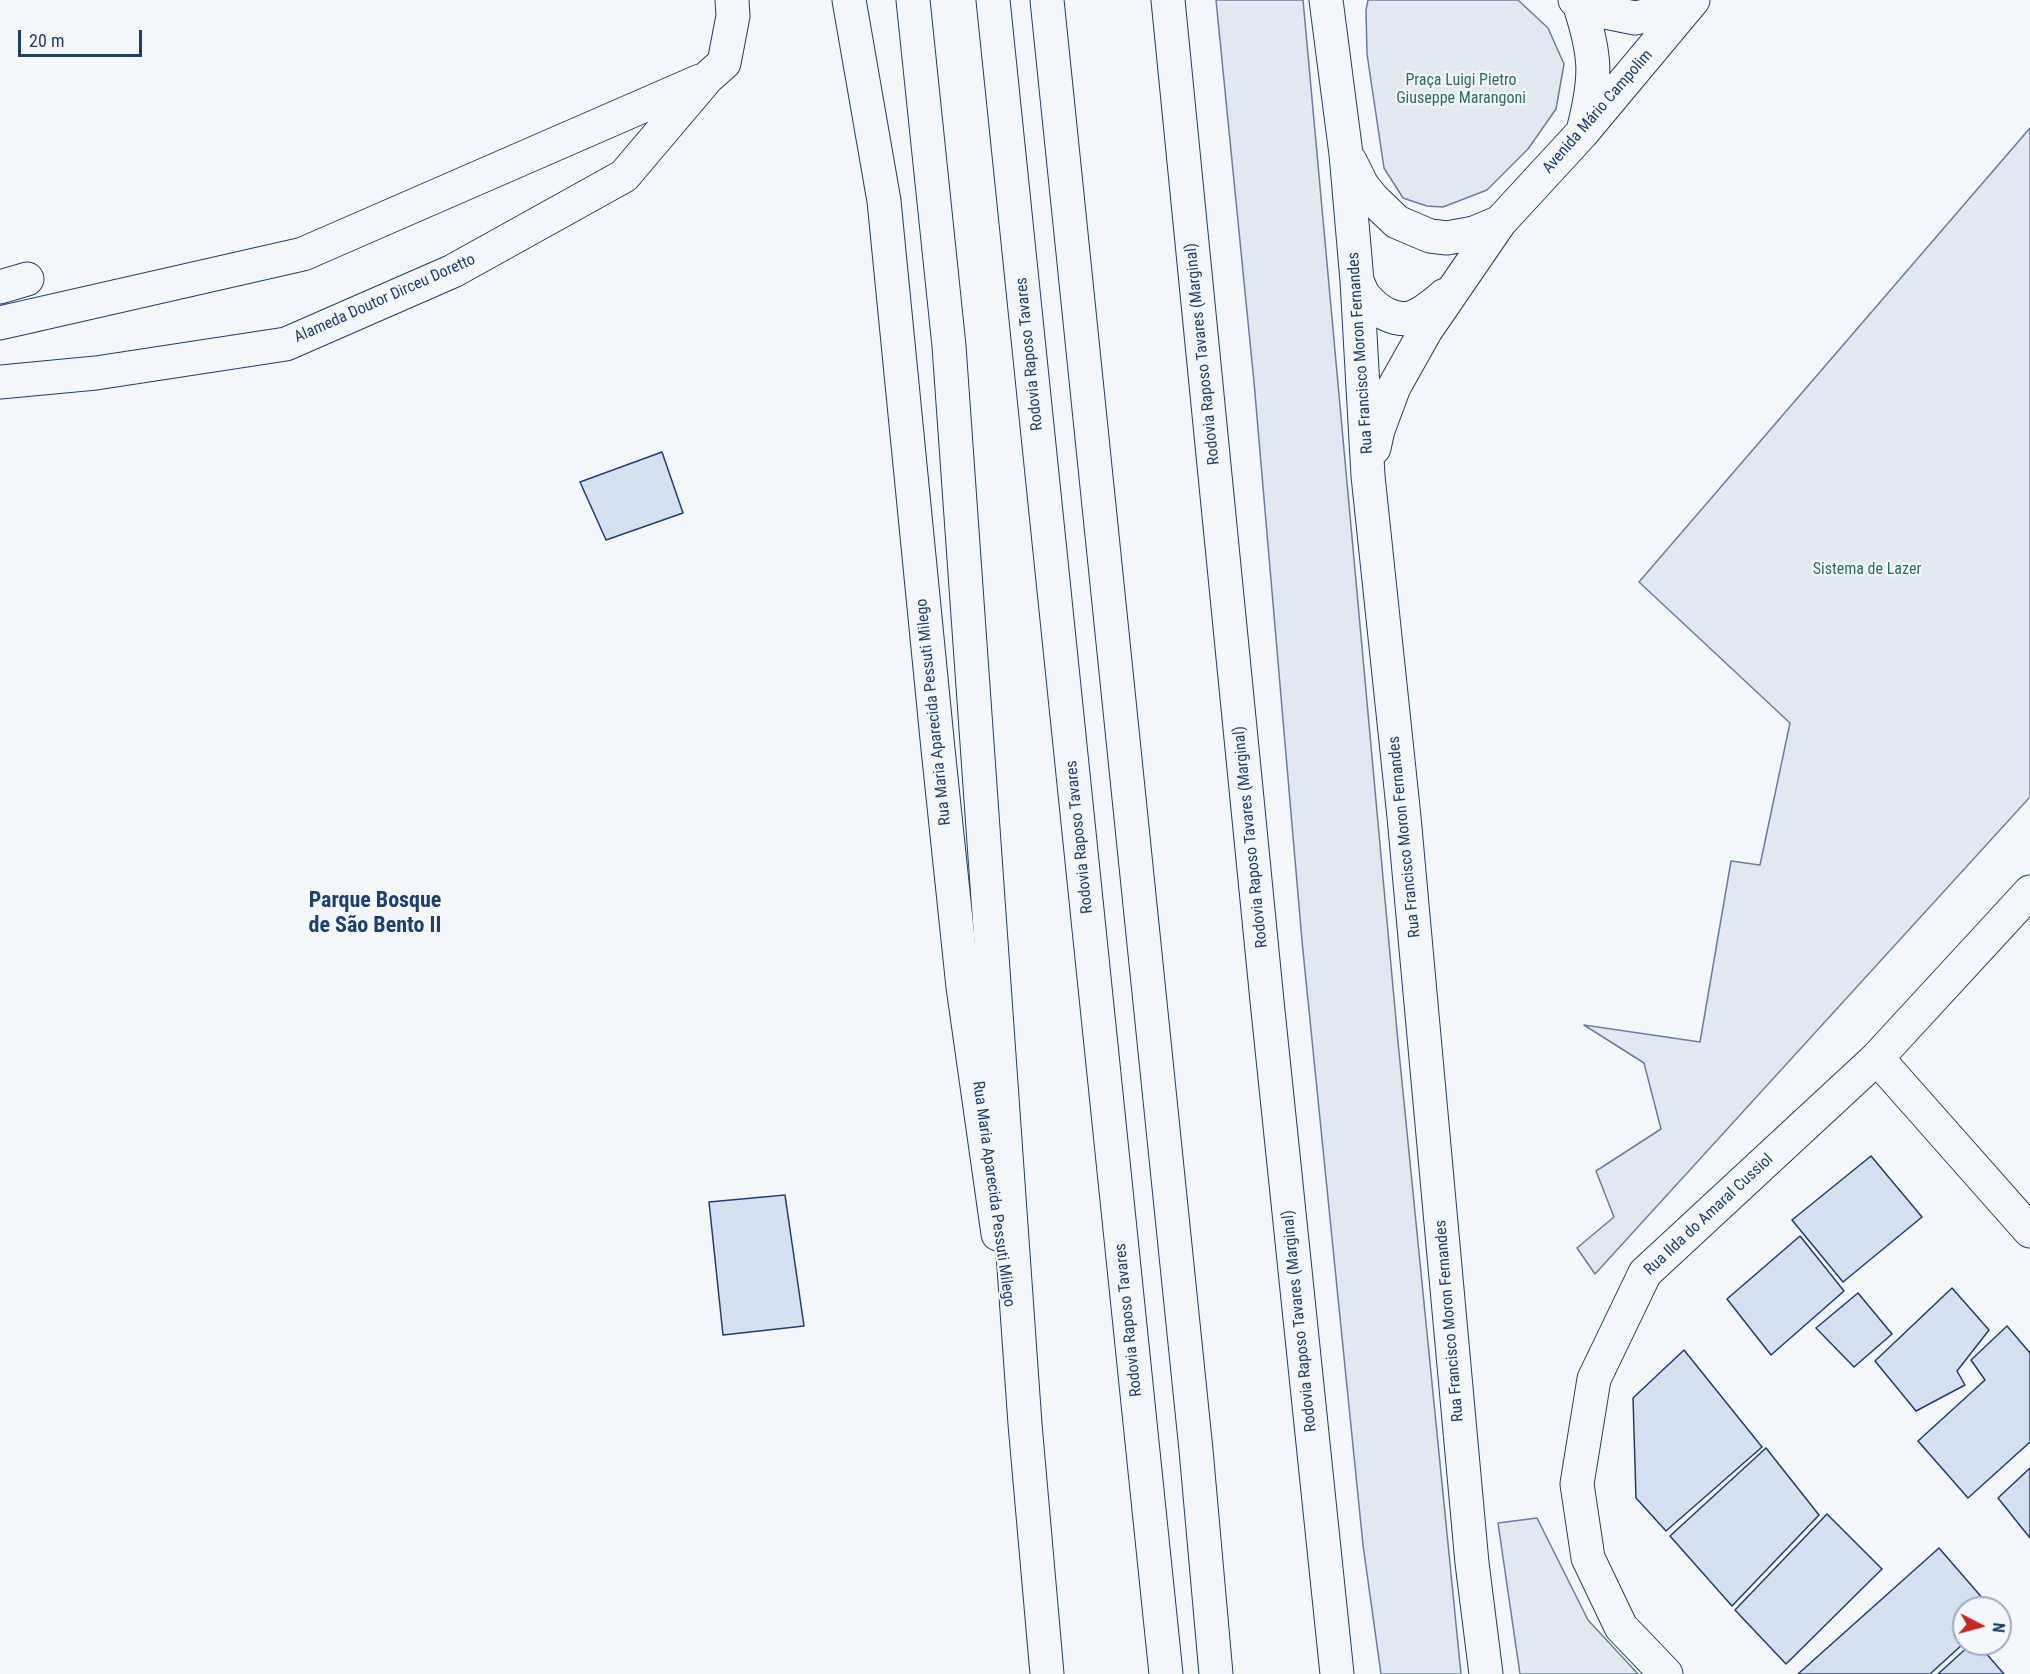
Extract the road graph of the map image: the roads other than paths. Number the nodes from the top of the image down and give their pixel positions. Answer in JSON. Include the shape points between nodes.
{"nodes":[{"id":1,"x":732,"y":0,"type":"edge"},
{"id":2,"x":849,"y":0,"type":"edge"},
{"id":3,"x":913,"y":0,"type":"edge"},
{"id":4,"x":993,"y":0,"type":"edge"},
{"id":5,"x":1047,"y":0,"type":"edge"},
{"id":6,"x":1168,"y":0,"type":"edge"},
{"id":7,"x":1326,"y":0,"type":"edge"},
{"id":8,"x":1577,"y":2,"type":"edge"},
{"id":9,"x":1690,"y":4,"type":"edge"},
{"id":10,"x":707,"y":78,"type":"junction"},
{"id":11,"x":1582,"y":133,"type":"junction"},
{"id":12,"x":1346,"y":154,"type":"junction"},
{"id":13,"x":1500,"y":222,"type":"junction"},
{"id":14,"x":1357,"y":281,"type":"junction"},
{"id":15,"x":1459,"y":283,"type":"junction"},
{"id":16,"x":0,"y":323,"type":"edge"},
{"id":17,"x":0,"y":382,"type":"edge"},
{"id":18,"x":1368,"y":476,"type":"junction"},
{"id":19,"x":2030,"y":892,"type":"edge"},
{"id":20,"x":1877,"y":1058,"type":"junction"},
{"id":21,"x":2030,"y":1231,"type":"edge"},
{"id":22,"x":1025,"y":1424,"type":"junction"},
{"id":23,"x":1047,"y":1674,"type":"edge"},
{"id":24,"x":1166,"y":1674,"type":"edge"},
{"id":25,"x":1216,"y":1674,"type":"edge"},
{"id":26,"x":1336,"y":1674,"type":"edge"},
{"id":27,"x":1486,"y":1674,"type":"edge"},
{"id":28,"x":1666,"y":1674,"type":"edge"}],
"edges":[{"from":1,"to":10,"type":"main road","name":"Alameda Doutor Dirceu Doretto","via":[[733,16],[724,63]]},
{"from":2,"to":22,"type":"main road","name":"Rua Maria Aparecida Pessuti Milego","via":[[884,201],[963,987]]},
{"from":3,"to":22,"type":"main road","via":[[949,346]]},
{"from":4,"to":24,"type":"main road","name":"Rodovia Raposo Tavares"},
{"from":5,"to":25,"type":"main road"},
{"from":6,"to":26,"type":"main road","name":"Rodovia Raposo Tavares (Marginal)"},
{"from":7,"to":12,"type":"main road","name":"Rua Francisco Moron Fernandes"},
{"from":8,"to":9,"type":"main road","via":[[1635,18]]},
{"from":8,"to":11,"type":"main road","via":[[1590,38],[1594,77]]},
{"from":9,"to":11,"type":"main road","name":"Avenida Mário Campolim"},
{"from":10,"to":16,"type":"main road","name":"Alameda Doutor Dirceu Doretto","via":[[303,254]]},
{"from":10,"to":17,"type":"main road","name":"Alameda Doutor Dirceu Doretto","via":[[624,176],[453,271],[286,344],[96,373]]},
{"from":11,"to":13,"type":"main road","name":"Avenida Mário Campolim"},
{"from":12,"to":13,"type":"main road","name":"Avenida Mário Campolim","via":[[1362,185],[1396,222],[1430,236],[1447,238],[1474,233]]},
{"from":12,"to":14,"type":"main road","name":"Rua Francisco Moron Fernandes"},
{"from":13,"to":15,"type":"main road","name":"Avenida Mário Campolim"},
{"from":14,"to":15,"type":"main road","name":"Avenida Mário Campolim","via":[[1364,297],[1396,318],[1411,318],[1427,310]]},
{"from":14,"to":18,"type":"main road","name":"Rua Francisco Moron Fernandes"},
{"from":15,"to":18,"type":"main road","name":"Avenida Mário Campolim","via":[[1426,330],[1395,387],[1378,430]]},
{"from":18,"to":27,"type":"main road","name":"Rua Francisco Moron Fernandes","via":[[1404,817],[1472,1563]]},
{"from":19,"to":20,"type":"main road","name":"Rua Ilda do Amaral Cussiol"},
{"from":20,"to":21,"type":"main road"},
{"from":20,"to":28,"type":"main road","name":"Rua Ilda do Amaral Cussiol","via":[[1645,1273],[1593,1379],[1577,1484],[1588,1558],[1621,1627]]},
{"from":22,"to":23,"type":"main road"}]}
